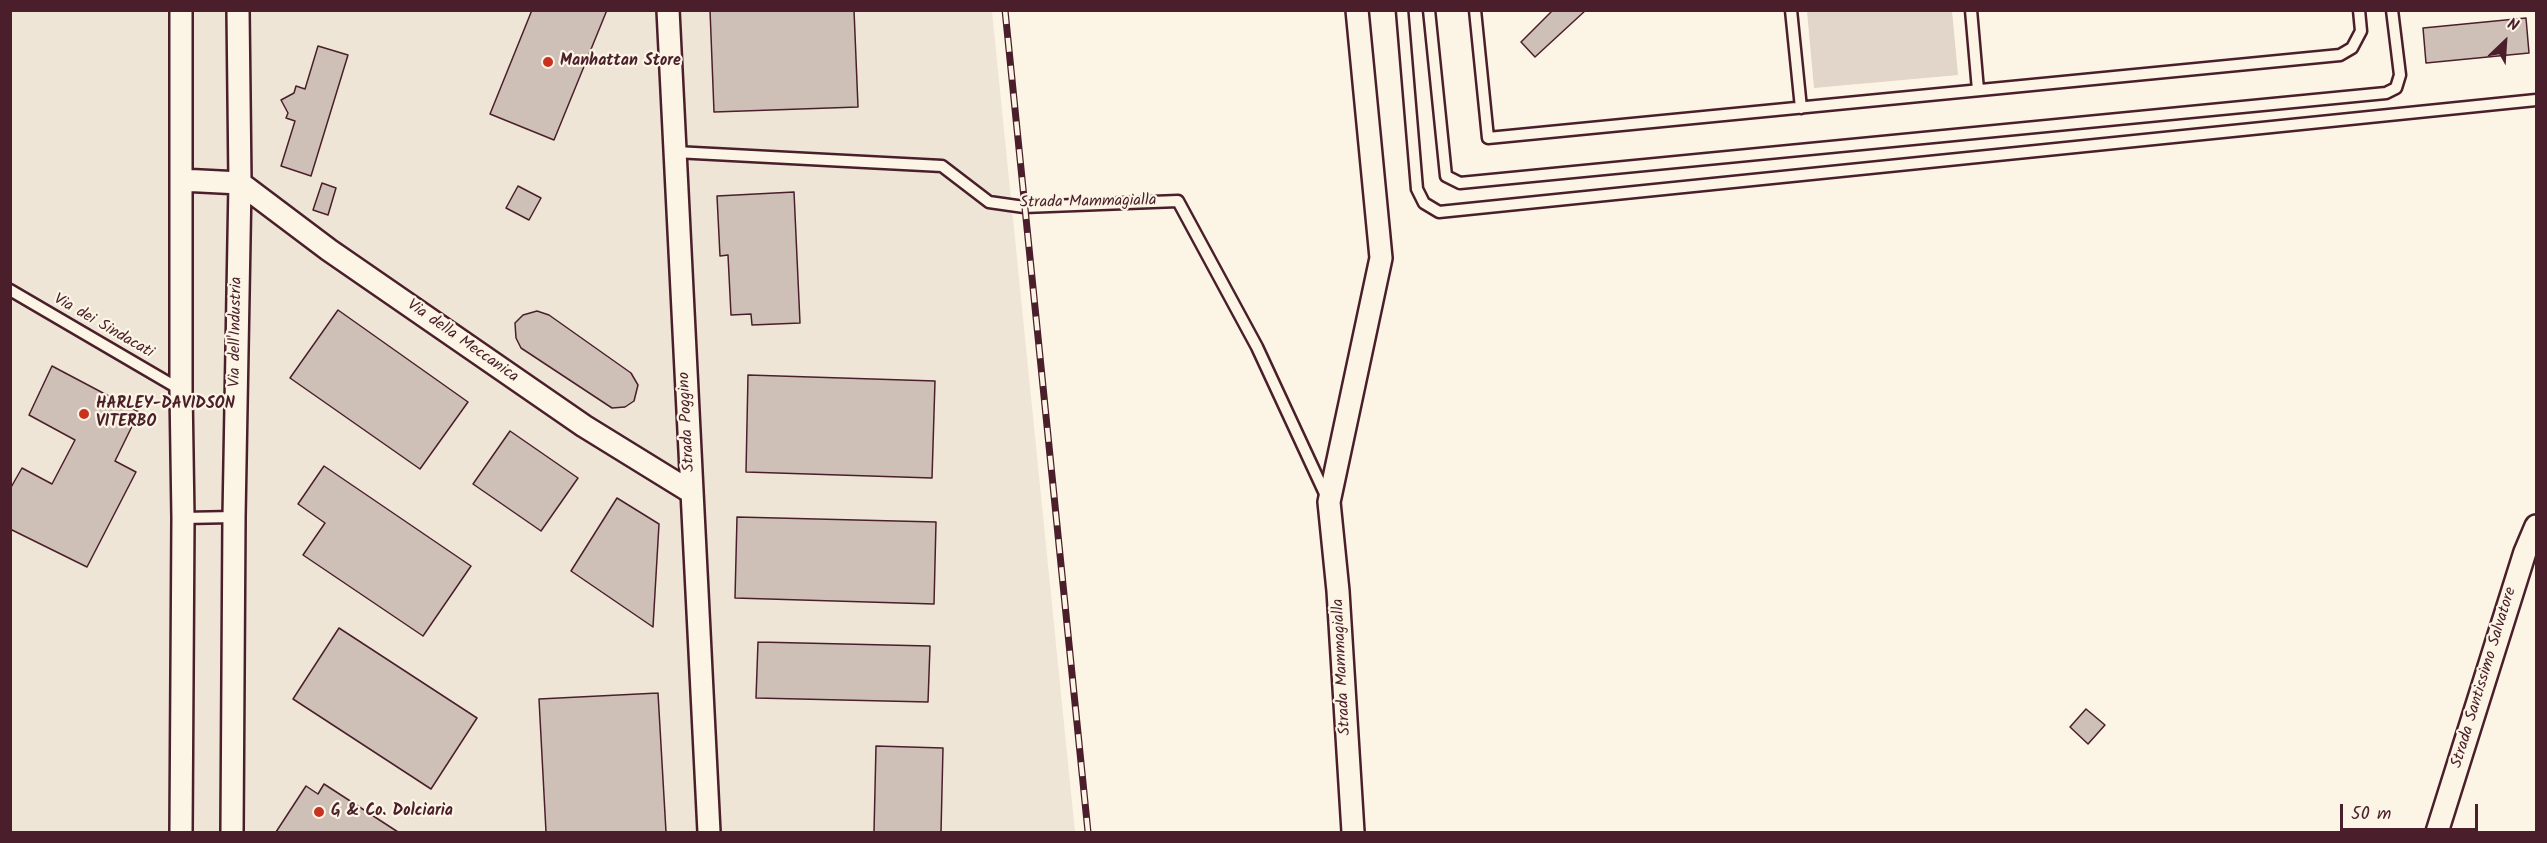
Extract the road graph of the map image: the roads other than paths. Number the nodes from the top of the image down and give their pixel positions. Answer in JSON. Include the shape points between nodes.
{"nodes":[{"id":1,"x":181,"y":10,"type":"edge"},
{"id":2,"x":238,"y":10,"type":"edge"},
{"id":3,"x":668,"y":10,"type":"edge"},
{"id":4,"x":1357,"y":10,"type":"edge"},
{"id":5,"x":1402,"y":10,"type":"edge"},
{"id":6,"x":1430,"y":10,"type":"edge"},
{"id":7,"x":1476,"y":10,"type":"edge"},
{"id":8,"x":1791,"y":10,"type":"edge"},
{"id":9,"x":1971,"y":10,"type":"edge"},
{"id":10,"x":2359,"y":10,"type":"edge"},
{"id":11,"x":2392,"y":10,"type":"edge"},
{"id":12,"x":1978,"y":90,"type":"junction"},
{"id":13,"x":2536,"y":100,"type":"edge"},
{"id":14,"x":1801,"y":108,"type":"junction"},
{"id":15,"x":675,"y":152,"type":"junction"},
{"id":16,"x":181,"y":180,"type":"junction"},
{"id":17,"x":240,"y":183,"type":"junction"},
{"id":18,"x":10,"y":290,"type":"edge"},
{"id":19,"x":181,"y":390,"type":"junction"},
{"id":20,"x":691,"y":492,"type":"junction"},
{"id":21,"x":1329,"y":502,"type":"junction"},
{"id":22,"x":183,"y":518,"type":"junction"},
{"id":23,"x":234,"y":518,"type":"junction"},
{"id":24,"x":2536,"y":526,"type":"edge"},
{"id":25,"x":181,"y":832,"type":"edge"},
{"id":26,"x":232,"y":832,"type":"edge"},
{"id":27,"x":709,"y":832,"type":"edge"},
{"id":28,"x":1353,"y":832,"type":"edge"},
{"id":29,"x":2437,"y":832,"type":"edge"}],
"edges":[{"from":1,"to":16,"type":"street"},
{"from":2,"to":17,"type":"street","name":"Via dell'Industria"},
{"from":3,"to":15,"type":"street","name":"Strada Poggino"},
{"from":4,"to":21,"type":"street","name":"Strada Mammagialla","via":[[1381,258]]},
{"from":5,"to":13,"type":"lane","via":[[1417,189],[1424,203],[1439,212]]},
{"from":6,"to":11,"type":"lane","via":[[1446,176],[1460,183],[2386,93],[2396,88],[2400,75]]},
{"from":7,"to":14,"type":"lane","via":[[1488,138]]},
{"from":8,"to":14,"type":"lane"},
{"from":9,"to":12,"type":"lane"},
{"from":10,"to":12,"type":"lane","via":[[2361,31],[2352,48],[2340,55]]},
{"from":12,"to":14,"type":"lane"},
{"from":15,"to":20,"type":"street","name":"Strada Poggino"},
{"from":15,"to":21,"type":"lane","name":"Strada Mammagialla","via":[[942,166],[989,202],[1024,207],[1178,201],[1257,347]]},
{"from":16,"to":17,"type":"street"},
{"from":16,"to":19,"type":"street"},
{"from":17,"to":20,"type":"street","name":"Via della Meccanica","via":[[329,250],[584,426]]},
{"from":17,"to":23,"type":"street","name":"Via dell'Industria"},
{"from":18,"to":19,"type":"lane","name":"Via dei Sindacati"},
{"from":19,"to":22,"type":"street"},
{"from":20,"to":27,"type":"street","name":"Strada Poggino"},
{"from":21,"to":28,"type":"street","name":"Strada Mammagialla"},
{"from":22,"to":23,"type":"lane"},
{"from":22,"to":25,"type":"street"},
{"from":23,"to":26,"type":"street","name":"Via dell'Industria"},
{"from":24,"to":29,"type":"street","name":"Strada Santissimo Salvatore"}]}
